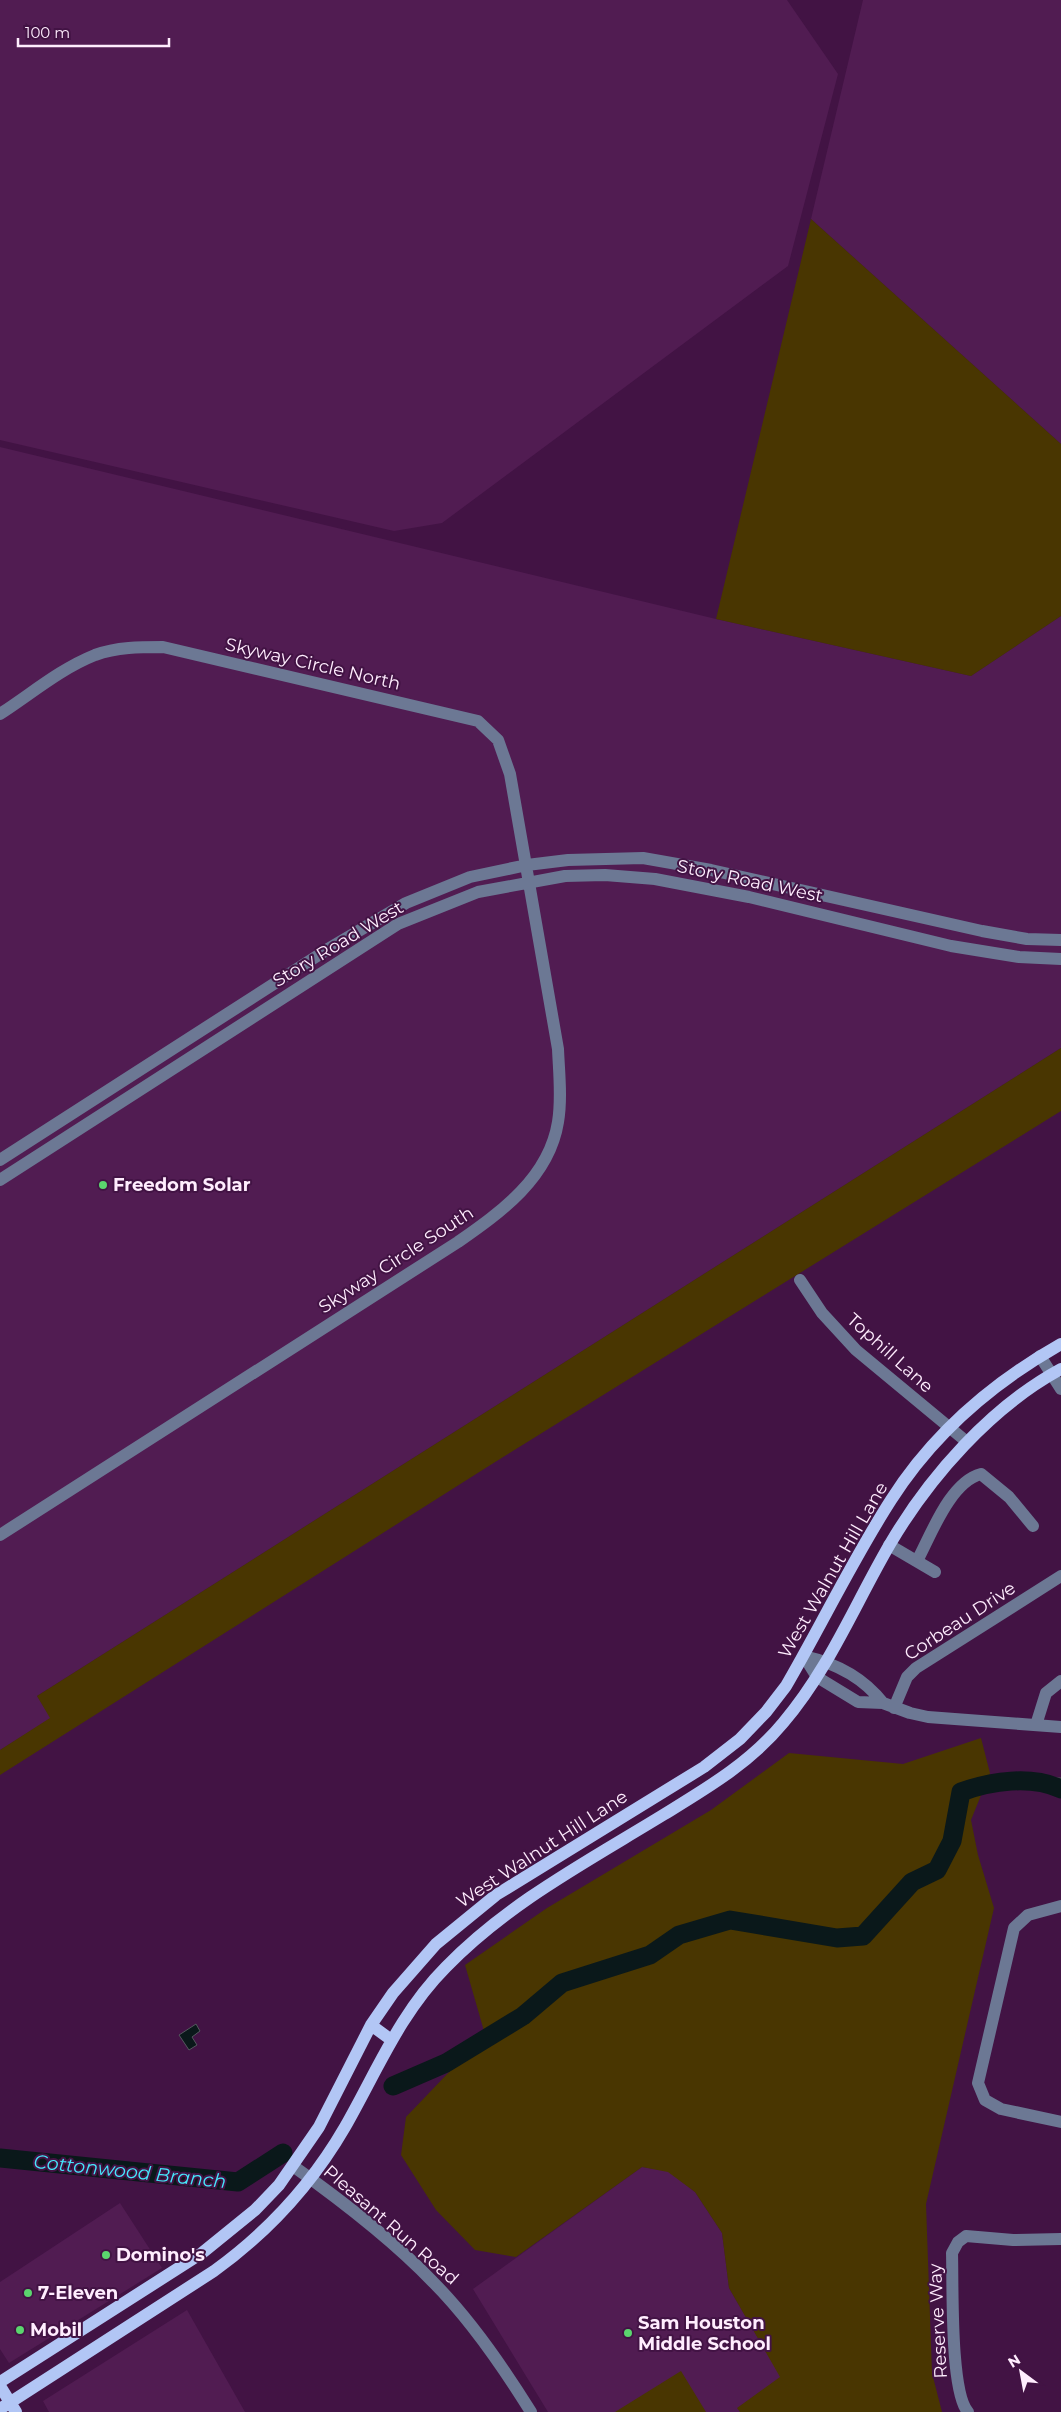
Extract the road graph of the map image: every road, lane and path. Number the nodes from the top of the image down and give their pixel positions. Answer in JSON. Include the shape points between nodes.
{"nodes":[{"id":1,"x":0,"y":714,"type":"edge"},
{"id":2,"x":527,"y":864,"type":"junction"},
{"id":3,"x":530,"y":882,"type":"junction"},
{"id":4,"x":1061,"y":940,"type":"edge"},
{"id":5,"x":1061,"y":959,"type":"edge"},
{"id":6,"x":308,"y":961,"type":"junction"},
{"id":7,"x":317,"y":976,"type":"junction"},
{"id":8,"x":216,"y":1021,"type":"junction"},
{"id":9,"x":231,"y":1031,"type":"junction"},
{"id":10,"x":0,"y":1160,"type":"edge"},
{"id":11,"x":0,"y":1180,"type":"edge"},
{"id":12,"x":800,"y":1280,"type":"dead end"},
{"id":13,"x":1061,"y":1344,"type":"edge"},
{"id":14,"x":1040,"y":1356,"type":"junction"},
{"id":15,"x":1056,"y":1372,"type":"edge"},
{"id":16,"x":1061,"y":1389,"type":"edge"},
{"id":17,"x":949,"y":1428,"type":"junction"},
{"id":18,"x":966,"y":1442,"type":"junction"},
{"id":19,"x":1033,"y":1526,"type":"dead end"},
{"id":20,"x":0,"y":1536,"type":"edge"},
{"id":21,"x":889,"y":1545,"type":"junction"},
{"id":22,"x":917,"y":1561,"type":"junction"},
{"id":23,"x":935,"y":1572,"type":"dead end"},
{"id":24,"x":1061,"y":1576,"type":"edge"},
{"id":25,"x":804,"y":1656,"type":"junction"},
{"id":26,"x":827,"y":1661,"type":"junction"},
{"id":27,"x":817,"y":1677,"type":"junction"},
{"id":28,"x":1061,"y":1681,"type":"edge"},
{"id":29,"x":889,"y":1706,"type":"junction"},
{"id":30,"x":1036,"y":1726,"type":"junction"},
{"id":31,"x":1061,"y":1727,"type":"edge"},
{"id":32,"x":1061,"y":1906,"type":"edge"},
{"id":33,"x":371,"y":2025,"type":"junction"},
{"id":34,"x":390,"y":2039,"type":"junction"},
{"id":35,"x":359,"y":2049,"type":"junction"},
{"id":36,"x":379,"y":2061,"type":"junction"},
{"id":37,"x":1061,"y":2122,"type":"edge"},
{"id":38,"x":294,"y":2166,"type":"junction"},
{"id":39,"x":311,"y":2178,"type":"junction"},
{"id":40,"x":1061,"y":2239,"type":"edge"},
{"id":41,"x":152,"y":2286,"type":"junction"},
{"id":42,"x":165,"y":2304,"type":"junction"},
{"id":43,"x":0,"y":2382,"type":"edge"},
{"id":44,"x":0,"y":2386,"type":"edge"},
{"id":45,"x":9,"y":2408,"type":"edge"},
{"id":46,"x":531,"y":2412,"type":"edge"},
{"id":47,"x":968,"y":2412,"type":"edge"}],
"edges":[{"from":1,"to":2,"type":"street","name":"Skyway Circle North","via":[[73,666],[96,655],[132,647],[155,647],[458,715],[478,721],[490,730],[504,754]]},
{"from":2,"to":3,"type":"street","name":"Skyway Circle South"},
{"from":2,"to":4,"type":"street","name":"Story Road West","via":[[643,858],[711,870],[982,931],[1027,939]]},
{"from":2,"to":6,"type":"street","name":"Story Road West","via":[[470,877],[406,903]]},
{"from":3,"to":5,"type":"street","name":"Story Road West","via":[[565,876],[655,879],[749,897],[951,946],[1019,957]]},
{"from":3,"to":7,"type":"street","name":"Story Road West","via":[[478,892],[398,924]]},
{"from":3,"to":20,"type":"street","name":"Skyway Circle South","via":[[558,1049],[560,1089],[556,1128],[528,1185],[506,1208],[458,1242]]},
{"from":6,"to":7,"type":"street"},
{"from":6,"to":8,"type":"street","name":"Story Road West"},
{"from":7,"to":9,"type":"street","name":"Story Road West"},
{"from":8,"to":9,"type":"street"},
{"from":8,"to":10,"type":"street","name":"Story Road West"},
{"from":9,"to":11,"type":"street","name":"Story Road West"},
{"from":12,"to":17,"type":"street","name":"Tophill Lane","via":[[822,1313],[856,1350]]},
{"from":13,"to":14,"type":"main road","name":"West Walnut Hill Lane"},
{"from":14,"to":15,"type":"street"},
{"from":14,"to":17,"type":"main road","name":"West Walnut Hill Lane","via":[[978,1400]]},
{"from":15,"to":16,"type":"street"},
{"from":15,"to":18,"type":"main road","name":"West Walnut Hill Lane","via":[[999,1412]]},
{"from":17,"to":18,"type":"street","name":"Tophill Lane"},
{"from":17,"to":25,"type":"main road","name":"West Walnut Hill Lane","via":[[892,1498]]},
{"from":18,"to":21,"type":"main road","name":"West Walnut Hill Lane"},
{"from":19,"to":22,"type":"street","via":[[1009,1497],[981,1474],[977,1475],[950,1499]]},
{"from":21,"to":22,"type":"street"},
{"from":21,"to":26,"type":"main road","name":"West Walnut Hill Lane"},
{"from":22,"to":23,"type":"street"},
{"from":24,"to":29,"type":"street","name":"Corbeau Drive","via":[[916,1668]]},
{"from":25,"to":26,"type":"street"},
{"from":25,"to":27,"type":"street"},
{"from":25,"to":33,"type":"main road","name":"West Walnut Hill Lane","via":[[766,1712],[740,1739],[704,1767],[496,1895],[461,1922],[419,1962]]},
{"from":26,"to":27,"type":"main road","name":"West Walnut Hill Lane"},
{"from":26,"to":29,"type":"street","via":[[871,1687]]},
{"from":27,"to":29,"type":"street","via":[[858,1702]]},
{"from":27,"to":34,"type":"main road","name":"West Walnut Hill Lane","via":[[784,1723],[759,1749],[724,1777],[498,1920],[464,1949],[414,2003]]},
{"from":28,"to":30,"type":"street","via":[[1046,1694]]},
{"from":29,"to":30,"type":"street","via":[[928,1717]]},
{"from":30,"to":31,"type":"street"},
{"from":32,"to":37,"type":"street","via":[[1028,1914],[1014,1928],[978,2082],[985,2100],[1001,2109]]},
{"from":33,"to":34,"type":"main road"},
{"from":33,"to":35,"type":"main road","name":"West Walnut Hill Lane"},
{"from":34,"to":36,"type":"main road","name":"West Walnut Hill Lane"},
{"from":35,"to":36,"type":"main road"},
{"from":35,"to":38,"type":"main road","name":"West Walnut Hill Lane","via":[[334,2102]]},
{"from":36,"to":39,"type":"main road","name":"West Walnut Hill Lane","via":[[343,2129]]},
{"from":38,"to":39,"type":"street","name":"Pleasant Run Road"},
{"from":38,"to":41,"type":"main road","name":"West Walnut Hill Lane","via":[[255,2210],[230,2232]]},
{"from":39,"to":42,"type":"main road","name":"West Walnut Hill Lane","via":[[272,2224],[245,2249]]},
{"from":39,"to":46,"type":"street","name":"Pleasant Run Road","via":[[433,2281],[457,2308]]},
{"from":40,"to":47,"type":"street","name":"Reserve Way","via":[[1013,2240],[966,2236],[952,2253],[956,2364],[962,2401]]},
{"from":41,"to":42,"type":"main road"},
{"from":41,"to":43,"type":"main road","name":"West Walnut Hill Lane"},
{"from":42,"to":45,"type":"main road","name":"West Walnut Hill Lane"},
{"from":44,"to":45,"type":"main road"}]}
